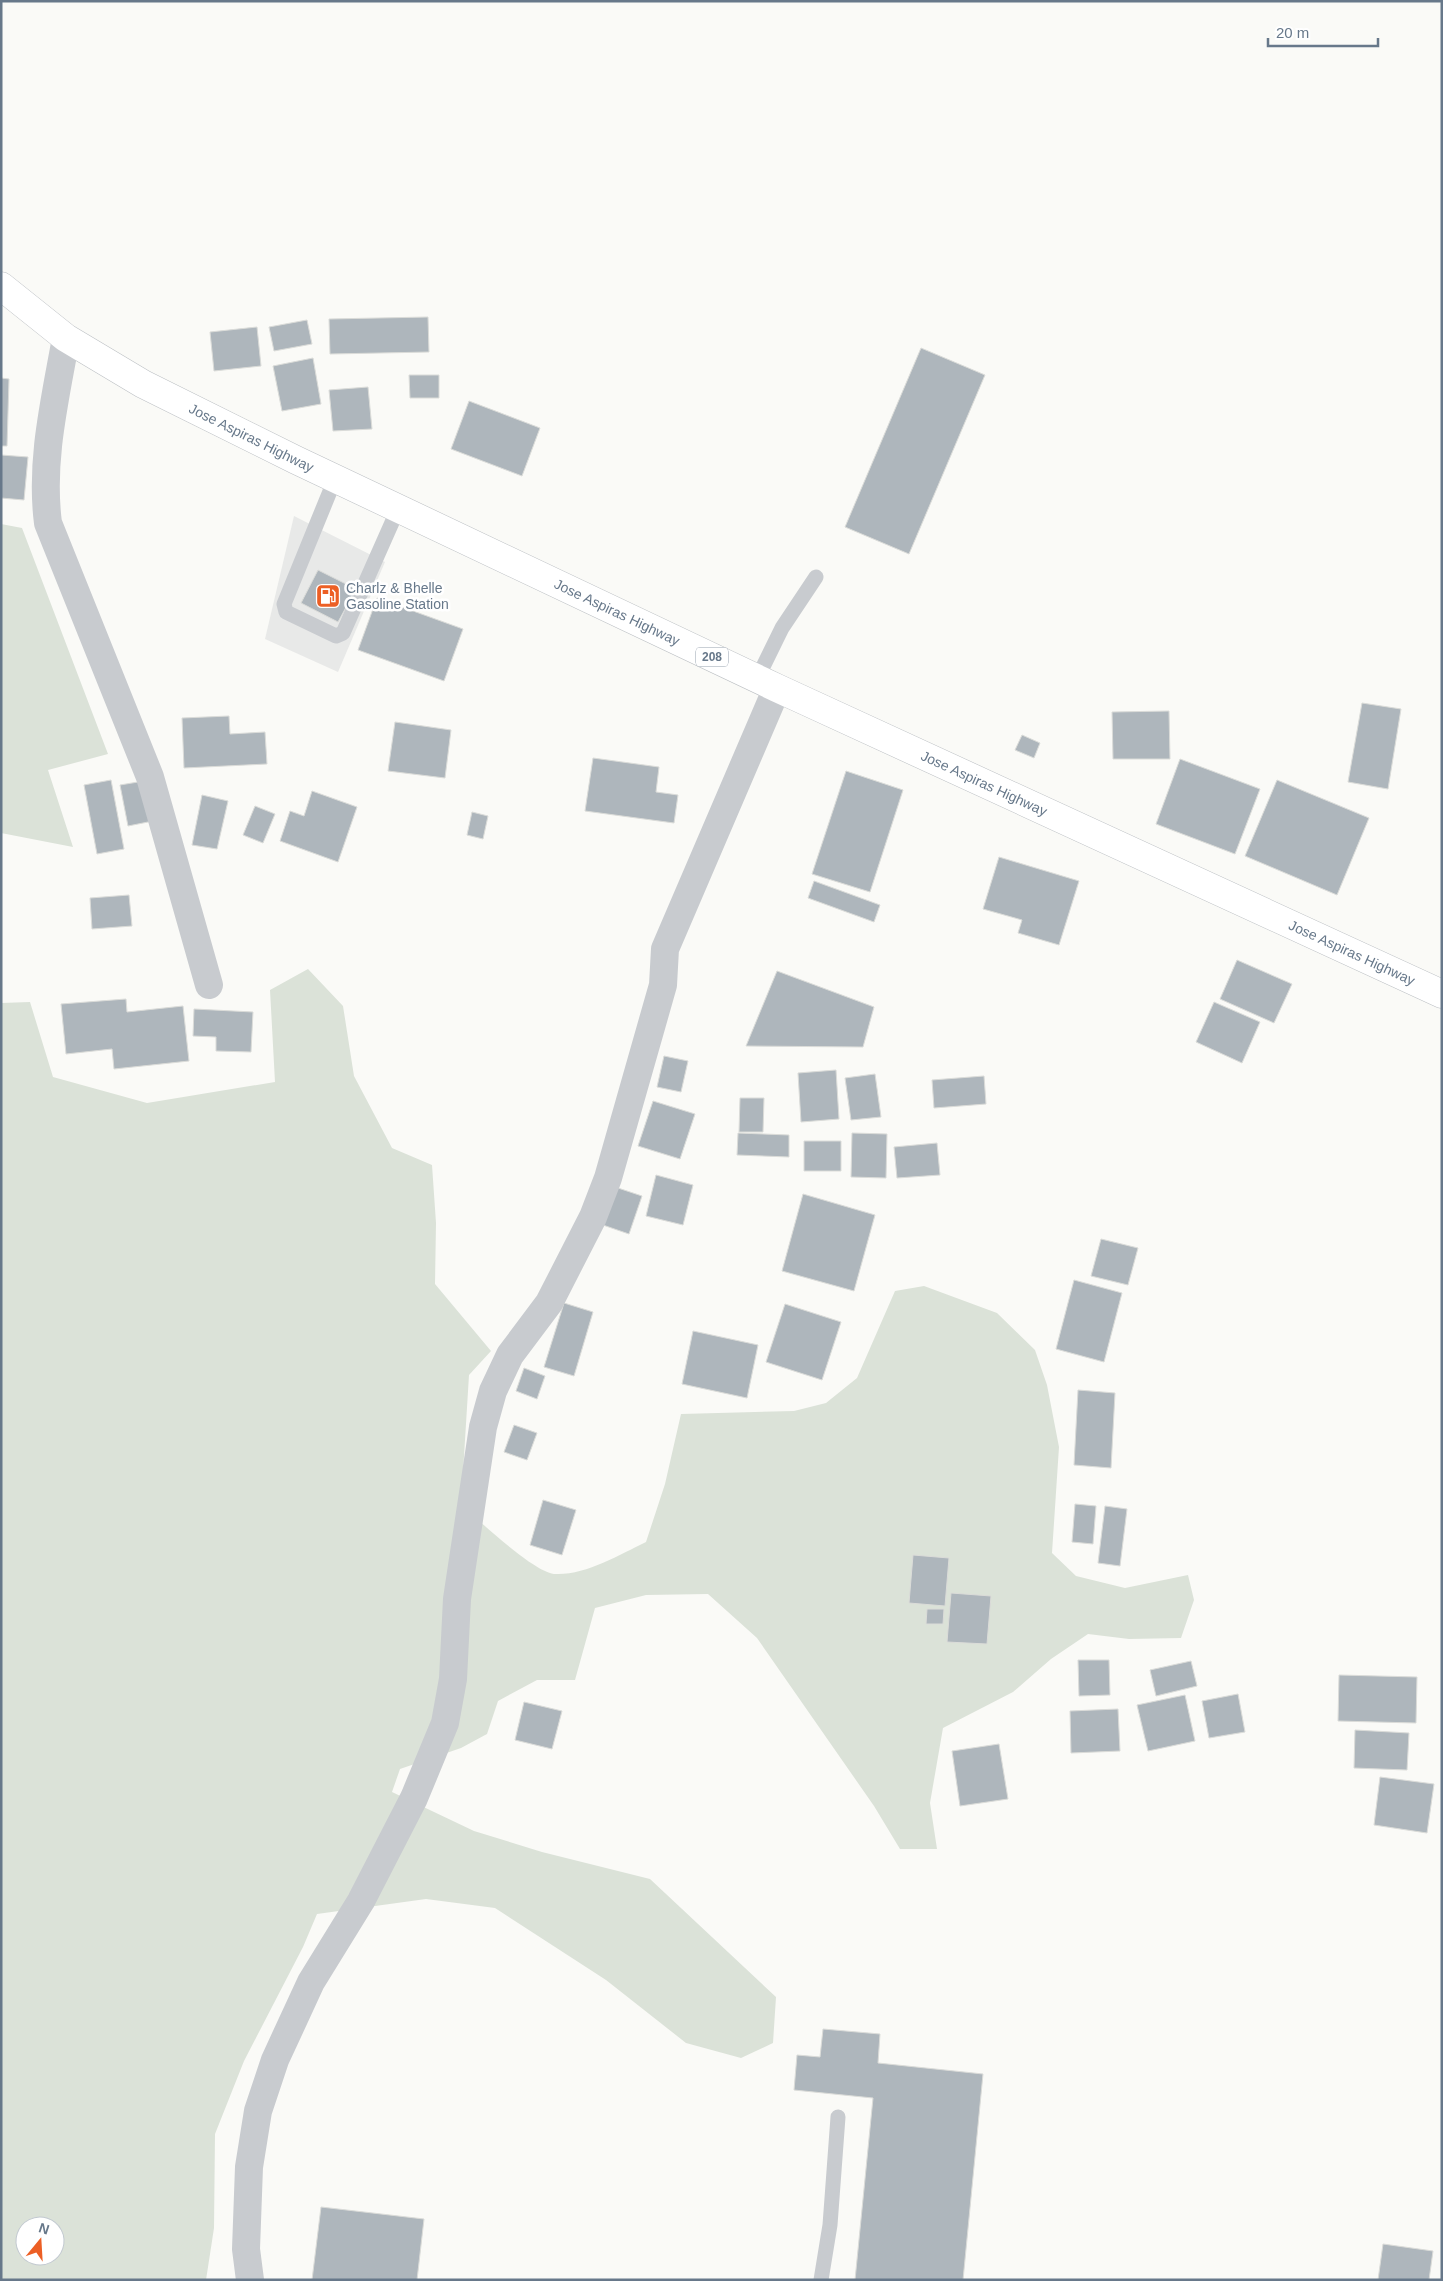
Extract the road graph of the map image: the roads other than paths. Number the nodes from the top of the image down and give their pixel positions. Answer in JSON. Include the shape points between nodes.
{"nodes":[{"id":1,"x":1,"y":286,"type":"edge"},
{"id":2,"x":66,"y":338,"type":"junction"},
{"id":3,"x":335,"y":480,"type":"junction"},
{"id":4,"x":398,"y":510,"type":"junction"},
{"id":5,"x":816,"y":577,"type":"dead end"},
{"id":6,"x":767,"y":684,"type":"junction"},
{"id":7,"x":209,"y":985,"type":"dead end"},
{"id":8,"x":1442,"y":994,"type":"edge"},
{"id":9,"x":838,"y":2117,"type":"dead end"},
{"id":10,"x":250,"y":2280,"type":"edge"},
{"id":11,"x":821,"y":2280,"type":"edge"}],
"edges":[{"from":1,"to":2,"type":"main road","name":"Jose Aspiras Highway","number":"208"},
{"from":2,"to":3,"type":"main road","name":"Jose Aspiras Highway","number":"208","via":[[143,384]]},
{"from":2,"to":7,"type":"street","via":[[46,454],[44,493],[48,523],[150,777]]},
{"from":3,"to":4,"type":"main road","name":"Jose Aspiras Highway","number":"208"},
{"from":3,"to":4,"type":"lane","via":[[284,604],[286,612],[336,636],[343,633]]},
{"from":4,"to":6,"type":"main road","name":"Jose Aspiras Highway","number":"208"},
{"from":5,"to":6,"type":"lane","via":[[782,628]]},
{"from":6,"to":8,"type":"main road","name":"Jose Aspiras Highway","number":"208"},
{"from":6,"to":10,"type":"street","via":[[665,949],[663,985],[608,1178],[593,1217],[549,1303],[510,1355],[492,1391],[483,1427],[457,1598],[453,1679],[445,1723],[414,1798],[361,1901],[311,1982],[275,2060],[258,2111],[249,2166],[246,2249]]},
{"from":9,"to":11,"type":"lane","via":[[830,2225]]}]}
